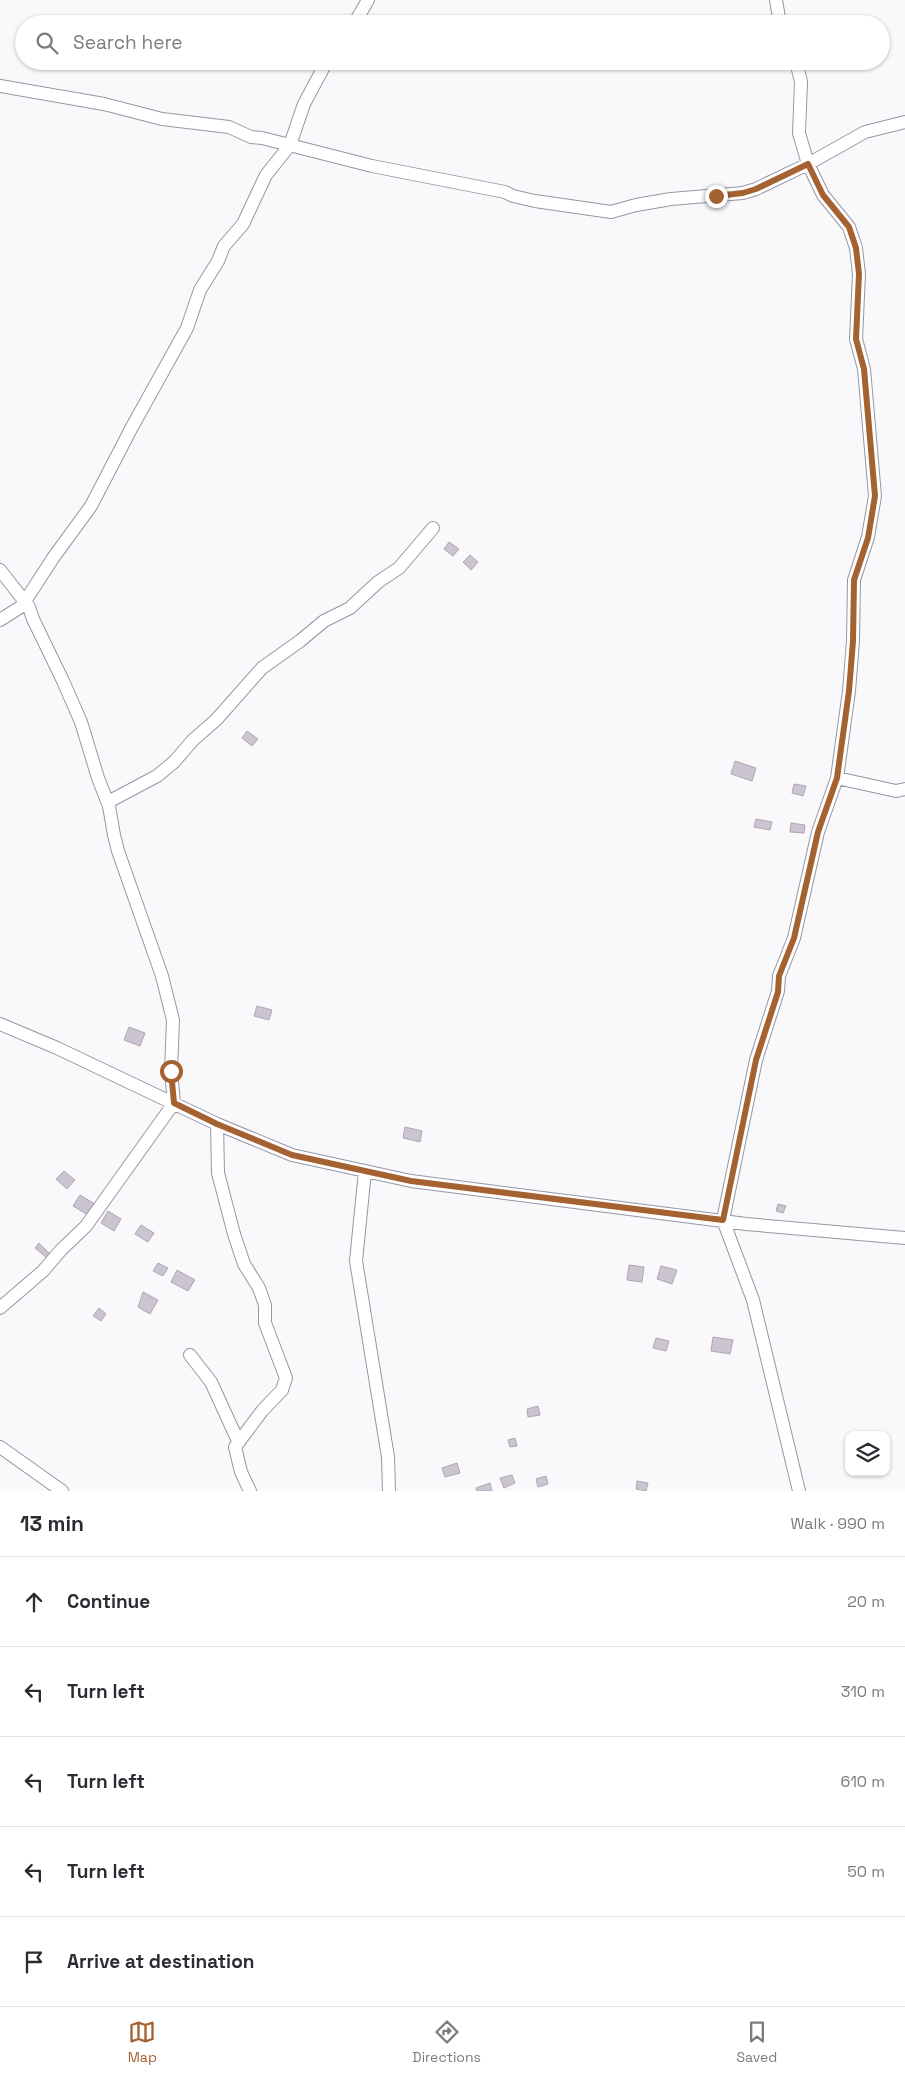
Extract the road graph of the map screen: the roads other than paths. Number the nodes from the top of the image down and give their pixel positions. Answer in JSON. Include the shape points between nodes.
{"nodes":[{"id":1,"x":368,"y":0,"type":"edge"},
{"id":2,"x":776,"y":0,"type":"edge"},
{"id":3,"x":359,"y":15,"type":"edge"},
{"id":4,"x":778,"y":15,"type":"edge"},
{"id":5,"x":322,"y":70,"type":"edge"},
{"id":6,"x":798,"y":70,"type":"edge"},
{"id":7,"x":0,"y":86,"type":"edge"},
{"id":8,"x":905,"y":122,"type":"edge"},
{"id":9,"x":290,"y":145,"type":"junction"},
{"id":10,"x":808,"y":164,"type":"junction"},
{"id":11,"x":433,"y":528,"type":"dead end"},
{"id":12,"x":0,"y":570,"type":"edge"},
{"id":13,"x":25,"y":600,"type":"junction"},
{"id":14,"x":0,"y":620,"type":"edge"},
{"id":15,"x":837,"y":778,"type":"junction"},
{"id":16,"x":905,"y":789,"type":"edge"},
{"id":17,"x":108,"y":802,"type":"junction"},
{"id":18,"x":0,"y":1024,"type":"edge"},
{"id":19,"x":174,"y":1103,"type":"junction"},
{"id":20,"x":217,"y":1124,"type":"junction"},
{"id":21,"x":365,"y":1171,"type":"junction"},
{"id":22,"x":723,"y":1220,"type":"junction"},
{"id":23,"x":905,"y":1238,"type":"edge"},
{"id":24,"x":0,"y":1308,"type":"edge"},
{"id":25,"x":190,"y":1355,"type":"dead end"},
{"id":26,"x":238,"y":1441,"type":"junction"},
{"id":27,"x":0,"y":1447,"type":"edge"},
{"id":28,"x":62,"y":1491,"type":"edge"},
{"id":29,"x":250,"y":1491,"type":"edge"},
{"id":30,"x":389,"y":1491,"type":"edge"},
{"id":31,"x":799,"y":1491,"type":"edge"}],
"edges":[{"from":1,"to":3,"type":"street"},
{"from":2,"to":4,"type":"street"},
{"from":5,"to":9,"type":"street","via":[[304,104]]},
{"from":6,"to":10,"type":"street","via":[[801,82],[799,133]]},
{"from":7,"to":9,"type":"street","via":[[229,128],[251,138]]},
{"from":8,"to":10,"type":"street","via":[[865,132]]},
{"from":9,"to":10,"type":"street","via":[[535,201],[611,212],[671,199],[743,193]]},
{"from":9,"to":13,"type":"street","via":[[266,175],[243,224],[224,246],[200,290],[187,328],[91,506]]},
{"from":10,"to":15,"type":"street","via":[[823,195],[849,227],[856,248],[859,274],[856,339],[864,369],[875,496],[868,538],[854,580],[849,691]]},
{"from":11,"to":17,"type":"street","via":[[399,568],[350,608],[324,621],[262,668],[174,762],[157,776]]},
{"from":12,"to":13,"type":"street","via":[[19,597]]},
{"from":13,"to":14,"type":"street","via":[[22,606]]},
{"from":13,"to":17,"type":"street","via":[[81,722]]},
{"from":15,"to":16,"type":"street","via":[[896,791]]},
{"from":15,"to":22,"type":"street","via":[[818,832],[794,938],[779,976],[778,992],[756,1060]]},
{"from":17,"to":19,"type":"street","via":[[118,851],[169,1004]]},
{"from":18,"to":19,"type":"street"},
{"from":19,"to":20,"type":"street"},
{"from":19,"to":24,"type":"street","via":[[86,1226],[43,1271]]},
{"from":20,"to":21,"type":"street","via":[[292,1155]]},
{"from":20,"to":26,"type":"street","via":[[218,1174],[234,1234],[244,1264],[265,1304],[265,1323],[286,1378],[282,1390]]},
{"from":21,"to":22,"type":"street","via":[[411,1181]]},
{"from":21,"to":30,"type":"street","via":[[356,1261],[388,1457]]},
{"from":22,"to":23,"type":"street"},
{"from":22,"to":31,"type":"street","via":[[753,1300]]},
{"from":25,"to":26,"type":"street","via":[[211,1382]]},
{"from":26,"to":29,"type":"street","via":[[236,1453]]},
{"from":27,"to":28,"type":"street"}]}
